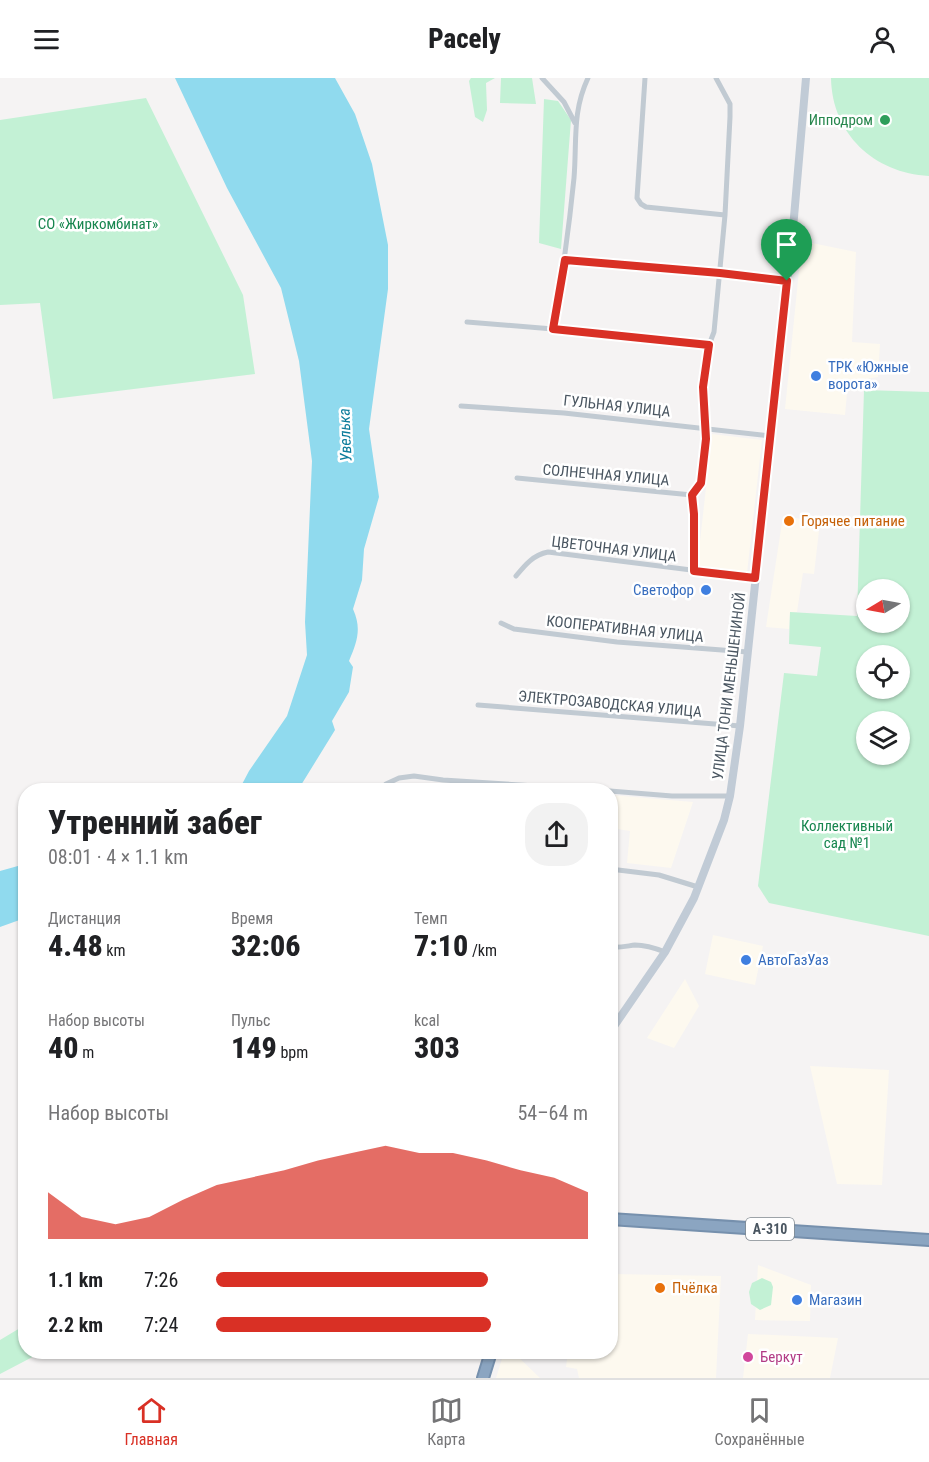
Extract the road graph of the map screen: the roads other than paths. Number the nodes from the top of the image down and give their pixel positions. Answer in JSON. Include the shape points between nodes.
{"nodes":[{"id":1,"x":542,"y":78,"type":"edge"},
{"id":2,"x":645,"y":78,"type":"edge"},
{"id":3,"x":716,"y":78,"type":"edge"},
{"id":4,"x":806,"y":78,"type":"edge"},
{"id":5,"x":587,"y":80,"type":"edge"},
{"id":6,"x":576,"y":124,"type":"junction"},
{"id":7,"x":725,"y":215,"type":"junction"},
{"id":8,"x":565,"y":260,"type":"junction"},
{"id":9,"x":720,"y":273,"type":"junction"},
{"id":10,"x":787,"y":281,"type":"junction"},
{"id":11,"x":467,"y":322,"type":"dead end"},
{"id":12,"x":553,"y":329,"type":"junction"},
{"id":13,"x":709,"y":345,"type":"junction"},
{"id":14,"x":461,"y":406,"type":"dead end"},
{"id":15,"x":704,"y":427,"type":"junction"},
{"id":16,"x":771,"y":436,"type":"junction"},
{"id":17,"x":517,"y":478,"type":"dead end"},
{"id":18,"x":692,"y":495,"type":"junction"},
{"id":19,"x":694,"y":571,"type":"junction"},
{"id":20,"x":516,"y":576,"type":"dead end"},
{"id":21,"x":755,"y":578,"type":"junction"},
{"id":22,"x":501,"y":623,"type":"dead end"},
{"id":23,"x":748,"y":652,"type":"junction"},
{"id":24,"x":478,"y":705,"type":"dead end"},
{"id":25,"x":740,"y":726,"type":"junction"},
{"id":26,"x":391,"y":783,"type":"edge"},
{"id":27,"x":490,"y":783,"type":"edge"},
{"id":28,"x":618,"y":792,"type":"edge"},
{"id":29,"x":730,"y":796,"type":"junction"},
{"id":30,"x":618,"y":869,"type":"edge"},
{"id":31,"x":698,"y":887,"type":"junction"},
{"id":32,"x":618,"y":948,"type":"edge"},
{"id":33,"x":665,"y":952,"type":"junction"},
{"id":34,"x":618,"y":1020,"type":"edge"},
{"id":35,"x":618,"y":1220,"type":"edge"},
{"id":36,"x":929,"y":1240,"type":"edge"},
{"id":37,"x":489,"y":1359,"type":"edge"},
{"id":38,"x":483,"y":1378,"type":"edge"}],
"edges":[{"from":1,"to":6,"type":"street","via":[[564,102]]},
{"from":2,"to":7,"type":"street","via":[[637,198],[646,207]]},
{"from":3,"to":7,"type":"street","via":[[730,104]]},
{"from":4,"to":10,"type":"main road","name":"УЛИЦА ТОНИ МЕНЬШЕНИНОЙ"},
{"from":5,"to":6,"type":"street","via":[[579,99]]},
{"from":6,"to":8,"type":"street"},
{"from":7,"to":9,"type":"street"},
{"from":8,"to":9,"type":"street"},
{"from":8,"to":12,"type":"street"},
{"from":9,"to":10,"type":"street"},
{"from":9,"to":13,"type":"street"},
{"from":10,"to":16,"type":"main road","name":"УЛИЦА ТОНИ МЕНЬШЕНИНОЙ"},
{"from":11,"to":12,"type":"street"},
{"from":12,"to":13,"type":"street"},
{"from":13,"to":15,"type":"street","via":[[703,387]]},
{"from":14,"to":15,"type":"street","name":"ГУЛЬНАЯ УЛИЦА"},
{"from":15,"to":16,"type":"street","name":"ГУЛЬНАЯ УЛИЦА"},
{"from":15,"to":18,"type":"street","via":[[701,483]]},
{"from":16,"to":21,"type":"main road","name":"УЛИЦА ТОНИ МЕНЬШЕНИНОЙ"},
{"from":17,"to":18,"type":"street","name":"СОЛНЕЧНАЯ УЛИЦА"},
{"from":18,"to":19,"type":"street"},
{"from":19,"to":20,"type":"street","name":"ЦВЕТОЧНАЯ УЛИЦА","via":[[548,552],[528,562]]},
{"from":19,"to":21,"type":"street","name":"ЦВЕТОЧНАЯ УЛИЦА"},
{"from":21,"to":23,"type":"main road","name":"УЛИЦА ТОНИ МЕНЬШЕНИНОЙ"},
{"from":22,"to":23,"type":"street","name":"КООПЕРАТИВНАЯ УЛИЦА","via":[[514,629],[617,642]]},
{"from":23,"to":25,"type":"main road","name":"УЛИЦА ТОНИ МЕНЬШЕНИНОЙ"},
{"from":24,"to":25,"type":"street","name":"ЭЛЕКТРОЗАВОДСКАЯ УЛИЦА"},
{"from":25,"to":29,"type":"main road","name":"УЛИЦА ТОНИ МЕНЬШЕНИНОЙ"},
{"from":26,"to":27,"type":"street","via":[[414,776]]},
{"from":28,"to":29,"type":"street"},
{"from":29,"to":31,"type":"main road","name":"УЛИЦА ТОНИ МЕНЬШЕНИНОЙ"},
{"from":30,"to":31,"type":"street","via":[[659,874]]},
{"from":31,"to":33,"type":"main road","name":"УЛИЦА ТОНИ МЕНЬШЕНИНОЙ"},
{"from":32,"to":33,"type":"street","via":[[651,946]]},
{"from":33,"to":34,"type":"main road","name":"УЛИЦА ТОНИ МЕНЬШЕНИНОЙ"},
{"from":35,"to":36,"type":"highway","number":"А-310"},
{"from":37,"to":38,"type":"highway"}]}
